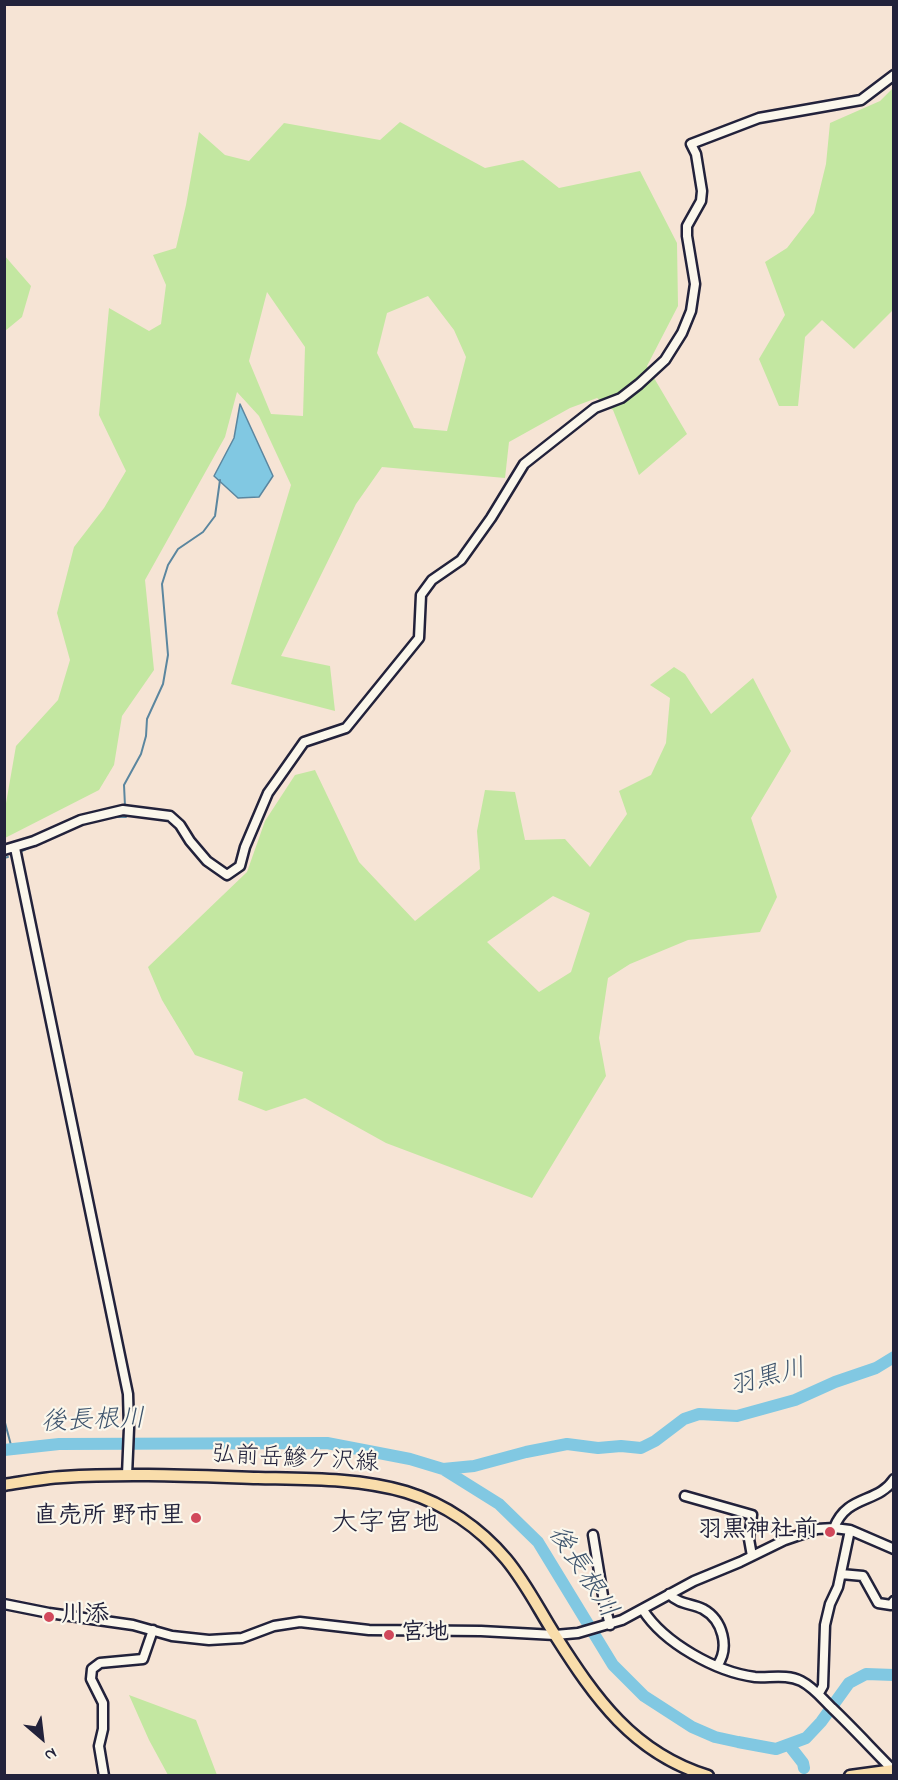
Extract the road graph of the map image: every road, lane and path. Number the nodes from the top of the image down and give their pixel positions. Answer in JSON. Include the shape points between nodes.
{"nodes":[{"id":1,"x":894,"y":75,"type":"edge"},
{"id":2,"x":15,"y":848,"type":"junction"},
{"id":3,"x":4,"y":850,"type":"edge"},
{"id":4,"x":128,"y":1475,"type":"junction"},
{"id":5,"x":894,"y":1479,"type":"edge"},
{"id":6,"x":4,"y":1485,"type":"edge"},
{"id":7,"x":685,"y":1496,"type":"dead end"},
{"id":8,"x":834,"y":1528,"type":"junction"},
{"id":9,"x":850,"y":1530,"type":"junction"},
{"id":10,"x":593,"y":1534,"type":"dead end"},
{"id":11,"x":894,"y":1549,"type":"edge"},
{"id":12,"x":752,"y":1556,"type":"junction"},
{"id":13,"x":841,"y":1574,"type":"junction"},
{"id":14,"x":669,"y":1594,"type":"junction"},
{"id":15,"x":894,"y":1601,"type":"edge"},
{"id":16,"x":4,"y":1604,"type":"edge"},
{"id":17,"x":643,"y":1610,"type":"junction"},
{"id":18,"x":607,"y":1626,"type":"junction"},
{"id":19,"x":153,"y":1630,"type":"junction"},
{"id":20,"x":555,"y":1635,"type":"junction"},
{"id":21,"x":717,"y":1666,"type":"junction"},
{"id":22,"x":819,"y":1694,"type":"junction"},
{"id":23,"x":893,"y":1770,"type":"edge"},
{"id":24,"x":104,"y":1776,"type":"edge"},
{"id":25,"x":708,"y":1776,"type":"edge"},
{"id":26,"x":850,"y":1776,"type":"edge"}],
"edges":[{"from":1,"to":2,"type":"street","via":[[861,100],[759,118],[691,144],[702,191],[701,201],[687,226],[695,284],[691,311],[682,333],[665,360],[639,384],[621,398],[595,408],[524,464],[461,560],[432,580],[421,595],[419,638],[346,728],[304,742],[268,793],[240,866],[226,874],[207,861],[170,816],[123,810],[81,820]]},
{"from":2,"to":3,"type":"street"},
{"from":2,"to":4,"type":"street","via":[[128,1394]]},
{"from":4,"to":6,"type":"main road","name":"弘前岳鰺ケ沢線","via":[[61,1477]]},
{"from":4,"to":20,"type":"main road","name":"弘前岳鰺ケ沢線","via":[[343,1481],[420,1497],[459,1516],[498,1551],[522,1580]]},
{"from":5,"to":8,"type":"street","via":[[882,1491],[852,1504],[838,1517]]},
{"from":7,"to":12,"type":"street","via":[[753,1515],[749,1539]]},
{"from":8,"to":9,"type":"street"},
{"from":8,"to":12,"type":"street","via":[[799,1534]]},
{"from":9,"to":11,"type":"street"},
{"from":9,"to":13,"type":"street"},
{"from":10,"to":18,"type":"street"},
{"from":12,"to":14,"type":"street"},
{"from":13,"to":15,"type":"street","via":[[863,1576],[878,1603],[891,1605]]},
{"from":13,"to":22,"type":"street","via":[[825,1625],[823,1686]]},
{"from":14,"to":17,"type":"street"},
{"from":14,"to":21,"type":"street","via":[[715,1619],[724,1653]]},
{"from":16,"to":19,"type":"street"},
{"from":17,"to":18,"type":"street"},
{"from":17,"to":21,"type":"street","via":[[670,1640]]},
{"from":18,"to":20,"type":"street"},
{"from":19,"to":20,"type":"street","via":[[172,1636],[221,1640],[300,1622],[369,1630]]},
{"from":19,"to":24,"type":"street","via":[[142,1659],[100,1663],[92,1669],[91,1679],[103,1703],[99,1746]]},
{"from":20,"to":25,"type":"main road","name":"弘前岳鰺ケ沢線","via":[[603,1704],[626,1729],[665,1757]]},
{"from":21,"to":22,"type":"street","via":[[738,1674],[794,1678]]},
{"from":22,"to":23,"type":"street"},
{"from":23,"to":26,"type":"main road"}]}
